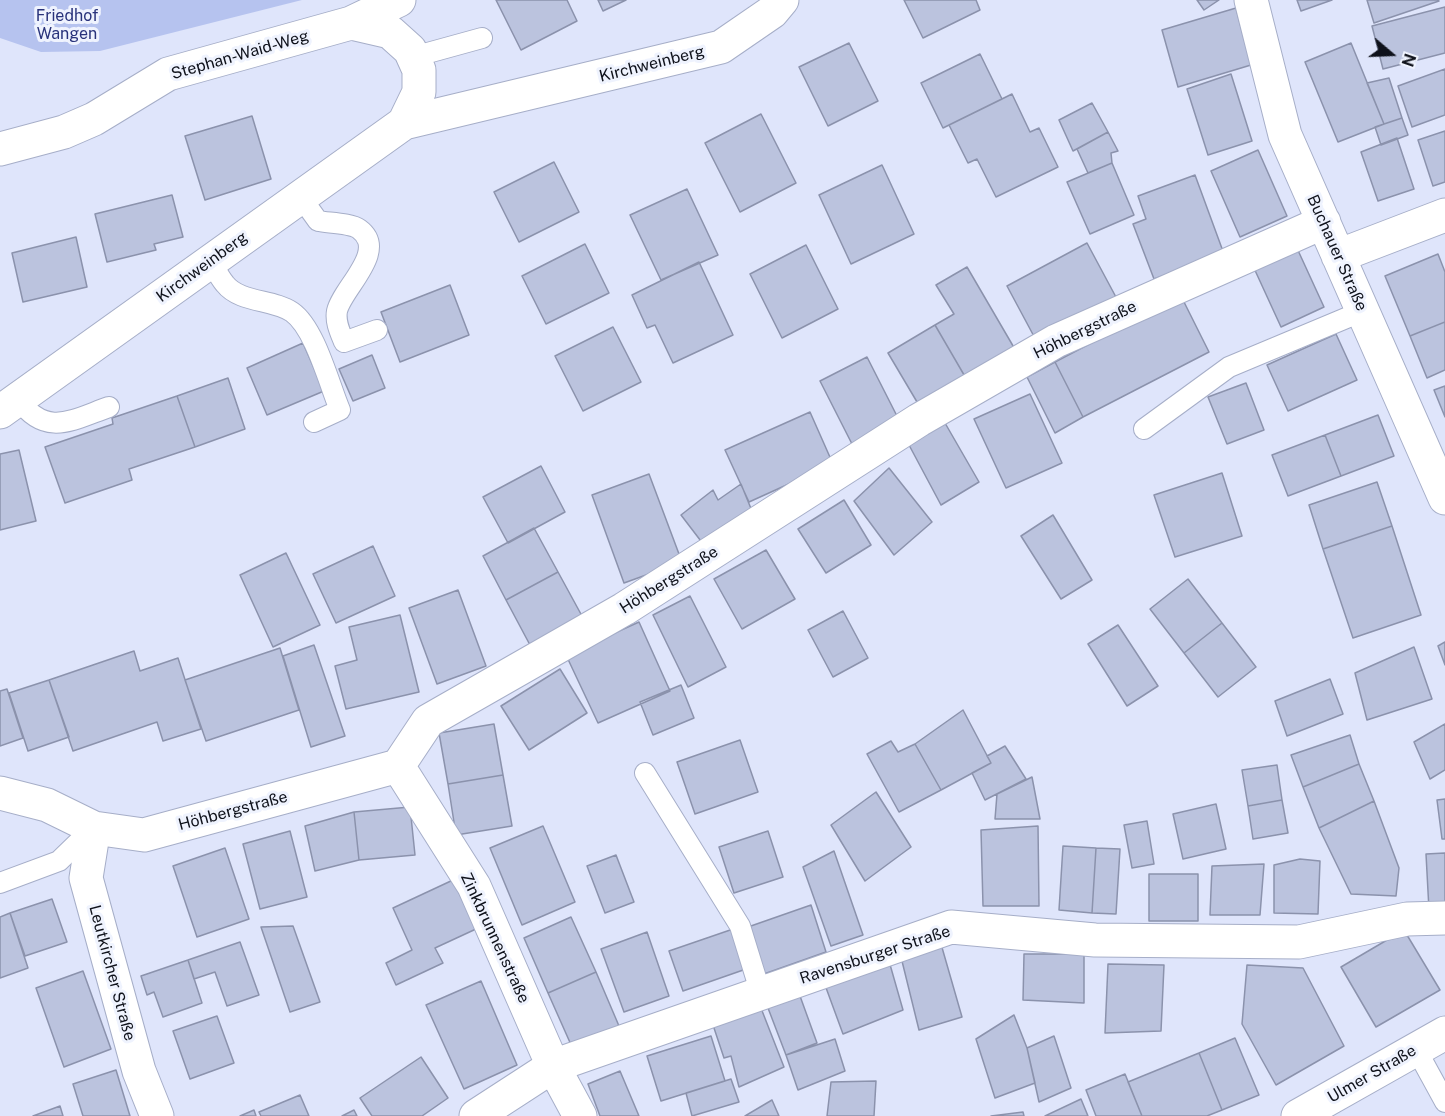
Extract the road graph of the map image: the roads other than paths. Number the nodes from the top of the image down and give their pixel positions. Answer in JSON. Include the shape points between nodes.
{"nodes":[{"id":1,"x":399,"y":0,"type":"edge"},
{"id":2,"x":782,"y":0,"type":"edge"},
{"id":3,"x":1251,"y":0,"type":"edge"},
{"id":4,"x":351,"y":23,"type":"junction"},
{"id":5,"x":482,"y":38,"type":"dead end"},
{"id":6,"x":413,"y":57,"type":"junction"},
{"id":7,"x":404,"y":123,"type":"junction"},
{"id":8,"x":0,"y":149,"type":"edge"},
{"id":9,"x":300,"y":196,"type":"junction"},
{"id":10,"x":1445,"y":215,"type":"edge"},
{"id":11,"x":1324,"y":222,"type":"junction"},
{"id":12,"x":1338,"y":256,"type":"junction"},
{"id":13,"x":211,"y":261,"type":"junction"},
{"id":14,"x":1363,"y":311,"type":"junction"},
{"id":15,"x":376,"y":330,"type":"dead end"},
{"id":16,"x":9,"y":405,"type":"edge"},
{"id":17,"x":109,"y":407,"type":"dead end"},
{"id":18,"x":314,"y":422,"type":"dead end"},
{"id":19,"x":1144,"y":429,"type":"dead end"},
{"id":20,"x":1445,"y":498,"type":"edge"},
{"id":21,"x":398,"y":766,"type":"junction"},
{"id":22,"x":645,"y":773,"type":"dead end"},
{"id":23,"x":0,"y":793,"type":"edge"},
{"id":24,"x":94,"y":828,"type":"junction"},
{"id":25,"x":0,"y":882,"type":"edge"},
{"id":26,"x":1445,"y":918,"type":"edge"},
{"id":27,"x":761,"y":994,"type":"junction"},
{"id":28,"x":1445,"y":1033,"type":"edge"},
{"id":29,"x":1416,"y":1049,"type":"junction"},
{"id":30,"x":553,"y":1066,"type":"junction"},
{"id":31,"x":1445,"y":1102,"type":"edge"},
{"id":32,"x":157,"y":1116,"type":"edge"},
{"id":33,"x":476,"y":1116,"type":"edge"},
{"id":34,"x":580,"y":1116,"type":"edge"},
{"id":35,"x":1298,"y":1116,"type":"edge"}],
"edges":[{"from":1,"to":4,"type":"street"},
{"from":2,"to":7,"type":"street","name":"Kirchweinberg","via":[[772,12],[721,47]]},
{"from":3,"to":11,"type":"street","name":"Buchauer Straße","via":[[1285,135]]},
{"from":4,"to":6,"type":"street","via":[[390,32]]},
{"from":4,"to":8,"type":"street","name":"Stephan-Waid-Weg","via":[[168,74],[94,119],[64,132]]},
{"from":5,"to":6,"type":"lane"},
{"from":6,"to":7,"type":"street","via":[[419,70],[418,92]]},
{"from":7,"to":9,"type":"street","name":"Kirchweinberg"},
{"from":9,"to":13,"type":"street","name":"Kirchweinberg"},
{"from":9,"to":15,"type":"lane","via":[[318,221],[358,228],[367,238],[369,251],[337,310],[337,324],[344,342]]},
{"from":10,"to":12,"type":"street"},
{"from":11,"to":12,"type":"street","name":"Buchauer Straße"},
{"from":11,"to":21,"type":"street","name":"Höhbergstraße","via":[[1056,341],[919,420],[624,609],[428,721]]},
{"from":12,"to":14,"type":"street","name":"Buchauer Straße"},
{"from":13,"to":16,"type":"street","name":"Kirchweinberg"},
{"from":13,"to":18,"type":"lane","via":[[232,291],[292,312],[302,322],[340,410]]},
{"from":14,"to":19,"type":"lane","via":[[1229,366]]},
{"from":14,"to":20,"type":"street","name":"Buchauer Straße"},
{"from":16,"to":17,"type":"lane","via":[[49,424]]},
{"from":21,"to":24,"type":"street","name":"Höhbergstraße","via":[[144,835]]},
{"from":21,"to":30,"type":"street","name":"Zinkbrunnenstraße","via":[[474,886]]},
{"from":22,"to":27,"type":"lane","via":[[740,926]]},
{"from":23,"to":24,"type":"street","name":"Höhbergstraße","via":[[47,805]]},
{"from":24,"to":25,"type":"lane","via":[[59,861]]},
{"from":24,"to":32,"type":"street","name":"Leutkircher Straße","via":[[86,878],[139,1071]]},
{"from":26,"to":27,"type":"street","name":"Ravensburger Straße","via":[[1407,920],[1299,942],[1095,940],[951,927]]},
{"from":27,"to":30,"type":"street","name":"Ravensburger Straße"},
{"from":28,"to":29,"type":"street","name":"Ulmer Straße"},
{"from":29,"to":31,"type":"lane"},
{"from":29,"to":35,"type":"street","name":"Ulmer Straße"},
{"from":30,"to":33,"type":"street","name":"Ravensburger Straße"},
{"from":30,"to":34,"type":"street","name":"Zinkbrunnenstraße"}]}
